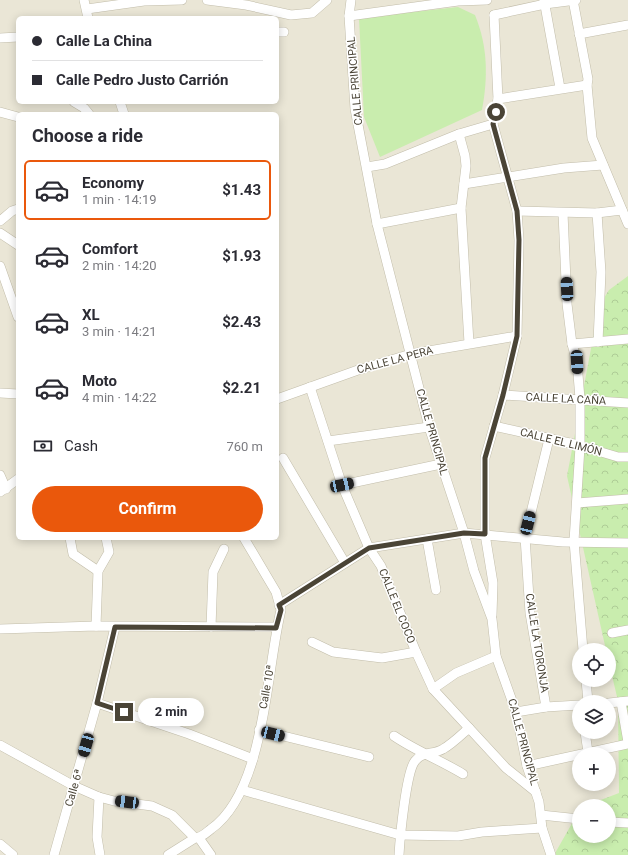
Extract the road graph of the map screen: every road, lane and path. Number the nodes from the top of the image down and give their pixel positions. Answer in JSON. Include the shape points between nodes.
{"nodes":[{"id":1,"x":182,"y":0,"type":"edge"},
{"id":2,"x":207,"y":0,"type":"edge"},
{"id":3,"x":327,"y":0,"type":"edge"},
{"id":4,"x":351,"y":0,"type":"edge"},
{"id":5,"x":458,"y":0,"type":"edge"},
{"id":6,"x":486,"y":0,"type":"edge"},
{"id":7,"x":574,"y":0,"type":"edge"},
{"id":8,"x":144,"y":1,"type":"edge"},
{"id":9,"x":544,"y":2,"type":"edge"},
{"id":10,"x":520,"y":4,"type":"edge"},
{"id":11,"x":86,"y":9,"type":"edge"},
{"id":12,"x":494,"y":15,"type":"junction"},
{"id":13,"x":349,"y":16,"type":"junction"},
{"id":14,"x":628,"y":25,"type":"edge"},
{"id":15,"x":579,"y":34,"type":"junction"},
{"id":16,"x":0,"y":38,"type":"edge"},
{"id":17,"x":16,"y":38,"type":"edge"},
{"id":18,"x":587,"y":85,"type":"junction"},
{"id":19,"x":560,"y":88,"type":"junction"},
{"id":20,"x":498,"y":99,"type":"junction"},
{"id":21,"x":77,"y":104,"type":"edge"},
{"id":22,"x":0,"y":112,"type":"edge"},
{"id":23,"x":87,"y":112,"type":"edge"},
{"id":24,"x":16,"y":116,"type":"edge"},
{"id":25,"x":493,"y":124,"type":"junction"},
{"id":26,"x":459,"y":134,"type":"junction"},
{"id":27,"x":603,"y":165,"type":"junction"},
{"id":28,"x":367,"y":167,"type":"junction"},
{"id":29,"x":509,"y":177,"type":"junction"},
{"id":30,"x":464,"y":184,"type":"junction"},
{"id":31,"x":461,"y":208,"type":"junction"},
{"id":32,"x":16,"y":210,"type":"edge"},
{"id":33,"x":622,"y":210,"type":"junction"},
{"id":34,"x":517,"y":211,"type":"junction"},
{"id":35,"x":563,"y":213,"type":"junction"},
{"id":36,"x":597,"y":213,"type":"junction"},
{"id":37,"x":0,"y":221,"type":"edge"},
{"id":38,"x":377,"y":224,"type":"junction"},
{"id":39,"x":628,"y":224,"type":"edge"},
{"id":40,"x":0,"y":233,"type":"edge"},
{"id":41,"x":16,"y":244,"type":"edge"},
{"id":42,"x":0,"y":266,"type":"edge"},
{"id":43,"x":16,"y":311,"type":"edge"},
{"id":44,"x":517,"y":336,"type":"junction"},
{"id":45,"x":628,"y":339,"type":"edge"},
{"id":46,"x":598,"y":342,"type":"junction"},
{"id":47,"x":469,"y":343,"type":"junction"},
{"id":48,"x":572,"y":344,"type":"junction"},
{"id":49,"x":411,"y":354,"type":"junction"},
{"id":50,"x":310,"y":387,"type":"junction"},
{"id":51,"x":0,"y":393,"type":"edge"},
{"id":52,"x":16,"y":394,"type":"edge"},
{"id":53,"x":503,"y":395,"type":"junction"},
{"id":54,"x":279,"y":398,"type":"edge"},
{"id":55,"x":580,"y":399,"type":"junction"},
{"id":56,"x":628,"y":403,"type":"edge"},
{"id":57,"x":494,"y":426,"type":"junction"},
{"id":58,"x":429,"y":427,"type":"junction"},
{"id":59,"x":548,"y":439,"type":"junction"},
{"id":60,"x":328,"y":441,"type":"junction"},
{"id":61,"x":580,"y":447,"type":"junction"},
{"id":62,"x":628,"y":457,"type":"edge"},
{"id":63,"x":283,"y":458,"type":"dead end"},
{"id":64,"x":441,"y":464,"type":"junction"},
{"id":65,"x":0,"y":475,"type":"edge"},
{"id":66,"x":16,"y":480,"type":"edge"},
{"id":67,"x":342,"y":485,"type":"junction"},
{"id":68,"x":3,"y":490,"type":"edge"},
{"id":69,"x":628,"y":499,"type":"edge"},
{"id":70,"x":577,"y":503,"type":"junction"},
{"id":71,"x":464,"y":533,"type":"junction"},
{"id":72,"x":485,"y":534,"type":"junction"},
{"id":73,"x":525,"y":537,"type":"junction"},
{"id":74,"x":427,"y":539,"type":"junction"},
{"id":75,"x":70,"y":540,"type":"edge"},
{"id":76,"x":106,"y":540,"type":"edge"},
{"id":77,"x":245,"y":540,"type":"edge"},
{"id":78,"x":574,"y":541,"type":"junction"},
{"id":79,"x":628,"y":543,"type":"edge"},
{"id":80,"x":369,"y":548,"type":"junction"},
{"id":81,"x":224,"y":549,"type":"dead end"},
{"id":82,"x":345,"y":563,"type":"junction"},
{"id":83,"x":98,"y":571,"type":"junction"},
{"id":84,"x":436,"y":590,"type":"dead end"},
{"id":85,"x":279,"y":605,"type":"junction"},
{"id":86,"x":492,"y":619,"type":"junction"},
{"id":87,"x":96,"y":626,"type":"junction"},
{"id":88,"x":115,"y":627,"type":"junction"},
{"id":89,"x":211,"y":627,"type":"junction"},
{"id":90,"x":276,"y":628,"type":"junction"},
{"id":91,"x":0,"y":629,"type":"edge"},
{"id":92,"x":628,"y":630,"type":"edge"},
{"id":93,"x":612,"y":633,"type":"dead end"},
{"id":94,"x":312,"y":642,"type":"dead end"},
{"id":95,"x":582,"y":643,"type":"edge"},
{"id":96,"x":416,"y":652,"type":"junction"},
{"id":97,"x":496,"y":656,"type":"junction"},
{"id":98,"x":433,"y":689,"type":"junction"},
{"id":99,"x":624,"y":701,"type":"edge"},
{"id":100,"x":97,"y":703,"type":"junction"},
{"id":101,"x":572,"y":705,"type":"edge"},
{"id":102,"x":546,"y":707,"type":"junction"},
{"id":103,"x":516,"y":712,"type":"junction"},
{"id":104,"x":470,"y":728,"type":"junction"},
{"id":105,"x":260,"y":730,"type":"junction"},
{"id":106,"x":394,"y":736,"type":"dead end"},
{"id":107,"x":628,"y":743,"type":"edge"},
{"id":108,"x":0,"y":745,"type":"edge"},
{"id":109,"x":610,"y":747,"type":"edge"},
{"id":110,"x":423,"y":754,"type":"junction"},
{"id":111,"x":572,"y":756,"type":"edge"},
{"id":112,"x":369,"y":757,"type":"dead end"},
{"id":113,"x":253,"y":759,"type":"junction"},
{"id":114,"x":527,"y":766,"type":"junction"},
{"id":115,"x":463,"y":774,"type":"dead end"},
{"id":116,"x":74,"y":786,"type":"junction"},
{"id":117,"x":242,"y":790,"type":"junction"},
{"id":118,"x":536,"y":792,"type":"junction"},
{"id":119,"x":99,"y":797,"type":"junction"},
{"id":120,"x":541,"y":815,"type":"junction"},
{"id":121,"x":572,"y":818,"type":"edge"},
{"id":122,"x":616,"y":822,"type":"edge"},
{"id":123,"x":628,"y":823,"type":"edge"},
{"id":124,"x":542,"y":828,"type":"junction"},
{"id":125,"x":400,"y":836,"type":"junction"},
{"id":126,"x":197,"y":838,"type":"junction"},
{"id":127,"x":0,"y":844,"type":"edge"},
{"id":128,"x":13,"y":855,"type":"edge"},
{"id":129,"x":54,"y":855,"type":"edge"},
{"id":130,"x":100,"y":855,"type":"edge"},
{"id":131,"x":168,"y":855,"type":"edge"},
{"id":132,"x":211,"y":855,"type":"edge"},
{"id":133,"x":399,"y":855,"type":"edge"},
{"id":134,"x":551,"y":855,"type":"edge"}],
"edges":[{"from":1,"to":8,"type":"street"},
{"from":2,"to":3,"type":"street","via":[[291,15],[312,12]]},
{"from":4,"to":13,"type":"street","name":"CALLE PRINCIPAL"},
{"from":5,"to":6,"type":"street"},
{"from":5,"to":13,"type":"street"},
{"from":6,"to":12,"type":"street"},
{"from":7,"to":9,"type":"street"},
{"from":7,"to":15,"type":"street"},
{"from":8,"to":11,"type":"street"},
{"from":9,"to":10,"type":"street"},
{"from":9,"to":19,"type":"street"},
{"from":10,"to":12,"type":"street"},
{"from":12,"to":20,"type":"street"},
{"from":13,"to":28,"type":"street","name":"CALLE PRINCIPAL","via":[[355,109]]},
{"from":14,"to":15,"type":"street"},
{"from":15,"to":18,"type":"street"},
{"from":16,"to":17,"type":"street"},
{"from":18,"to":19,"type":"street"},
{"from":18,"to":27,"type":"street","via":[[592,138]]},
{"from":19,"to":20,"type":"street"},
{"from":20,"to":25,"type":"street"},
{"from":21,"to":23,"type":"street"},
{"from":22,"to":24,"type":"street"},
{"from":25,"to":26,"type":"street"},
{"from":25,"to":29,"type":"street"},
{"from":26,"to":28,"type":"street","via":[[384,164]]},
{"from":26,"to":30,"type":"street","via":[[466,156]]},
{"from":27,"to":29,"type":"street"},
{"from":27,"to":33,"type":"street"},
{"from":28,"to":38,"type":"street","name":"CALLE PRINCIPAL"},
{"from":29,"to":30,"type":"street"},
{"from":29,"to":34,"type":"street"},
{"from":30,"to":31,"type":"street"},
{"from":31,"to":38,"type":"street"},
{"from":31,"to":47,"type":"street"},
{"from":32,"to":37,"type":"street"},
{"from":33,"to":36,"type":"street"},
{"from":33,"to":39,"type":"street"},
{"from":34,"to":35,"type":"street"},
{"from":34,"to":44,"type":"street"},
{"from":35,"to":36,"type":"street"},
{"from":35,"to":48,"type":"street","via":[[567,304]]},
{"from":36,"to":46,"type":"street","via":[[601,272]]},
{"from":38,"to":49,"type":"street","name":"CALLE PRINCIPAL"},
{"from":40,"to":41,"type":"street"},
{"from":42,"to":43,"type":"street"},
{"from":44,"to":47,"type":"street","name":"CALLE LA PERA"},
{"from":44,"to":53,"type":"street"},
{"from":45,"to":46,"type":"street"},
{"from":46,"to":48,"type":"street"},
{"from":47,"to":49,"type":"street","name":"CALLE LA PERA"},
{"from":48,"to":55,"type":"street","via":[[577,362]]},
{"from":49,"to":50,"type":"street","name":"CALLE LA PERA"},
{"from":49,"to":58,"type":"street","name":"CALLE PRINCIPAL"},
{"from":50,"to":54,"type":"street","name":"CALLE LA PERA"},
{"from":50,"to":60,"type":"street","name":"CALLE EL COCO"},
{"from":51,"to":52,"type":"street"},
{"from":53,"to":55,"type":"street","name":"CALLE LA CAÑA"},
{"from":53,"to":57,"type":"street"},
{"from":55,"to":56,"type":"street","name":"CALLE LA CAÑA"},
{"from":55,"to":61,"type":"street"},
{"from":57,"to":59,"type":"street","name":"CALLE EL LIMÓN"},
{"from":57,"to":72,"type":"street","via":[[485,458]]},
{"from":58,"to":60,"type":"street"},
{"from":58,"to":64,"type":"street","name":"CALLE PRINCIPAL"},
{"from":59,"to":61,"type":"street","name":"CALLE EL LIMÓN"},
{"from":59,"to":73,"type":"street","name":"CALLE LA TORONJA"},
{"from":60,"to":67,"type":"street","name":"CALLE EL COCO"},
{"from":61,"to":62,"type":"street","name":"CALLE EL LIMÓN","via":[[618,457]]},
{"from":61,"to":70,"type":"street"},
{"from":63,"to":82,"type":"street"},
{"from":64,"to":67,"type":"street"},
{"from":64,"to":71,"type":"street","name":"CALLE PRINCIPAL"},
{"from":65,"to":68,"type":"street"},
{"from":66,"to":68,"type":"street"},
{"from":67,"to":80,"type":"street","name":"CALLE EL COCO"},
{"from":69,"to":70,"type":"street"},
{"from":70,"to":78,"type":"street"},
{"from":71,"to":72,"type":"street"},
{"from":71,"to":74,"type":"street"},
{"from":71,"to":86,"type":"street","name":"CALLE PRINCIPAL","via":[[474,571]]},
{"from":72,"to":73,"type":"street"},
{"from":72,"to":86,"type":"street","via":[[493,583]]},
{"from":73,"to":78,"type":"street"},
{"from":73,"to":102,"type":"street","name":"CALLE LA TORONJA","via":[[530,613]]},
{"from":74,"to":80,"type":"street"},
{"from":74,"to":84,"type":"street"},
{"from":75,"to":83,"type":"street","via":[[73,554]]},
{"from":76,"to":83,"type":"street","via":[[109,552]]},
{"from":77,"to":85,"type":"street","name":"Calle 10ª","via":[[276,592]]},
{"from":78,"to":79,"type":"street"},
{"from":78,"to":95,"type":"street"},
{"from":80,"to":82,"type":"street"},
{"from":80,"to":96,"type":"street","name":"CALLE EL COCO","via":[[381,566]]},
{"from":81,"to":89,"type":"street","via":[[214,572]]},
{"from":82,"to":85,"type":"street"},
{"from":83,"to":87,"type":"street"},
{"from":85,"to":90,"type":"street","name":"Calle 10ª","via":[[281,610]]},
{"from":86,"to":97,"type":"street","name":"CALLE PRINCIPAL"},
{"from":87,"to":88,"type":"street"},
{"from":87,"to":91,"type":"street"},
{"from":88,"to":89,"type":"street"},
{"from":88,"to":100,"type":"street","name":"Calle 6ª"},
{"from":89,"to":90,"type":"street"},
{"from":90,"to":105,"type":"street","name":"Calle 10ª"},
{"from":92,"to":93,"type":"street"},
{"from":94,"to":96,"type":"street","via":[[333,652],[382,658]]},
{"from":96,"to":98,"type":"street","name":"CALLE EL COCO"},
{"from":97,"to":98,"type":"street","via":[[456,673]]},
{"from":97,"to":103,"type":"street","name":"CALLE PRINCIPAL"},
{"from":98,"to":104,"type":"street","name":"CALLE EL COCO"},
{"from":99,"to":107,"type":"street"},
{"from":100,"to":113,"type":"street"},
{"from":100,"to":116,"type":"street","name":"Calle 6ª"},
{"from":101,"to":102,"type":"street"},
{"from":102,"to":103,"type":"street"},
{"from":103,"to":114,"type":"street","name":"CALLE PRINCIPAL"},
{"from":104,"to":110,"type":"street","via":[[442,750]]},
{"from":104,"to":118,"type":"street","name":"CALLE EL COCO","via":[[506,768]]},
{"from":105,"to":112,"type":"street"},
{"from":105,"to":113,"type":"street","name":"Calle 10ª"},
{"from":106,"to":110,"type":"street"},
{"from":107,"to":109,"type":"street"},
{"from":108,"to":116,"type":"street"},
{"from":110,"to":115,"type":"street"},
{"from":110,"to":125,"type":"street","via":[[414,761]]},
{"from":111,"to":114,"type":"street"},
{"from":113,"to":117,"type":"street","name":"Calle 10ª"},
{"from":114,"to":118,"type":"street","name":"CALLE PRINCIPAL"},
{"from":116,"to":119,"type":"street"},
{"from":116,"to":129,"type":"street","name":"Calle 6ª"},
{"from":117,"to":125,"type":"street"},
{"from":117,"to":126,"type":"street","name":"Calle 10ª","via":[[216,825]]},
{"from":118,"to":120,"type":"street","name":"CALLE PRINCIPAL"},
{"from":119,"to":126,"type":"street","via":[[152,806],[172,815]]},
{"from":119,"to":130,"type":"street","via":[[97,837]]},
{"from":120,"to":121,"type":"street"},
{"from":120,"to":124,"type":"street","name":"CALLE PRINCIPAL"},
{"from":122,"to":123,"type":"street"},
{"from":124,"to":125,"type":"street","via":[[458,836]]},
{"from":124,"to":134,"type":"street","name":"CALLE PRINCIPAL"},
{"from":125,"to":133,"type":"street"},
{"from":126,"to":131,"type":"street","name":"Calle 10ª"},
{"from":126,"to":132,"type":"street"},
{"from":127,"to":128,"type":"street"}]}
